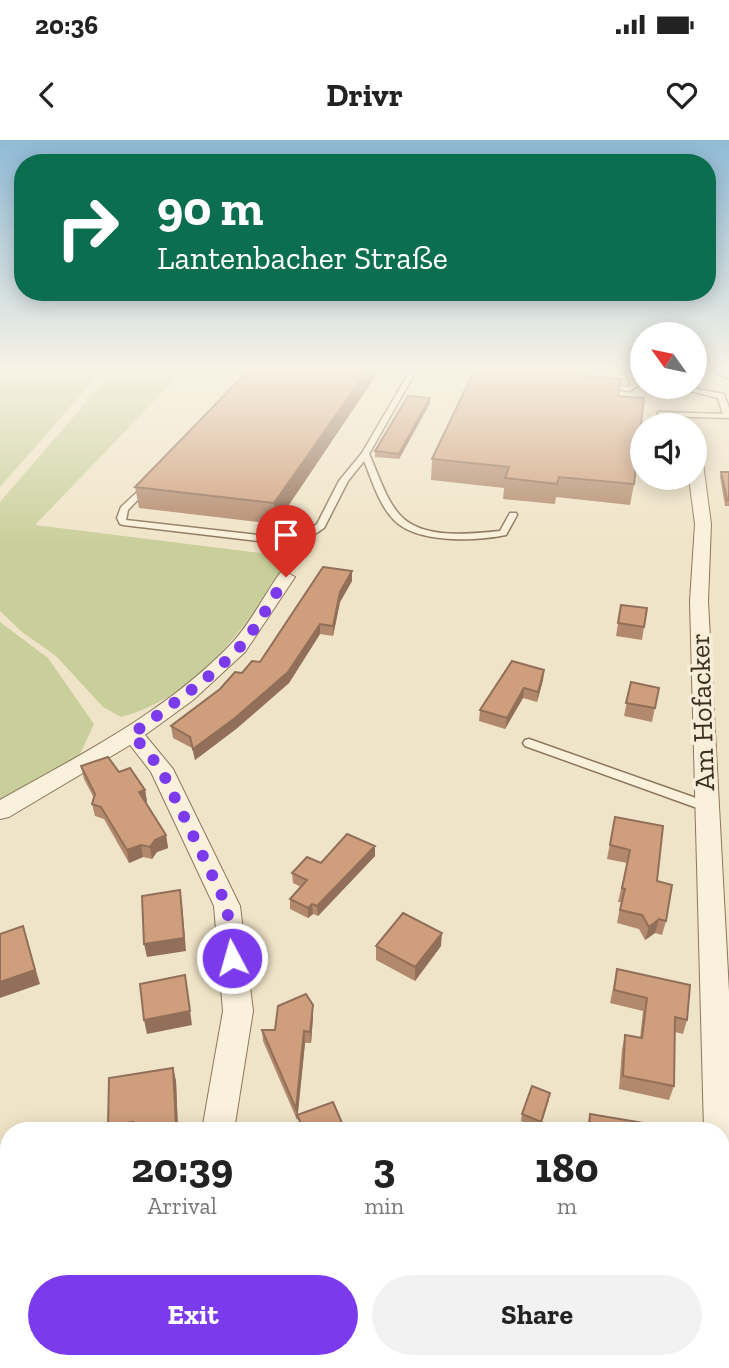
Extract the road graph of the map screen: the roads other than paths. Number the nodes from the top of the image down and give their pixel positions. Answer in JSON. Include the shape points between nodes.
{"nodes":[{"id":1,"x":380,"y":428,"type":"edge"},
{"id":2,"x":365,"y":454,"type":"junction"},
{"id":3,"x":152,"y":481,"type":"edge"},
{"id":4,"x":699,"y":490,"type":"edge"},
{"id":5,"x":513,"y":515,"type":"dead end"},
{"id":6,"x":286,"y":577,"type":"dead end"},
{"id":7,"x":132,"y":734,"type":"junction"},
{"id":8,"x":529,"y":743,"type":"dead end"},
{"id":9,"x":705,"y":806,"type":"junction"},
{"id":10,"x":0,"y":811,"type":"edge"},
{"id":11,"x":219,"y":1122,"type":"edge"},
{"id":12,"x":720,"y":1122,"type":"edge"}],
"edges":[{"from":1,"to":2,"type":"lane"},
{"from":2,"to":3,"type":"lane","via":[[341,485],[328,518],[296,539],[123,522],[124,509]]},
{"from":2,"to":5,"type":"lane","via":[[397,518],[412,527],[467,538],[503,533]]},
{"from":4,"to":9,"type":"street","name":"Am Hofacker","via":[[703,524],[699,601]]},
{"from":6,"to":7,"type":"street","via":[[239,648]]},
{"from":7,"to":10,"type":"street"},
{"from":7,"to":11,"type":"street","via":[[161,769],[227,906],[238,1011]]},
{"from":8,"to":9,"type":"lane"},
{"from":9,"to":12,"type":"street","name":"Am Hofacker"}]}
